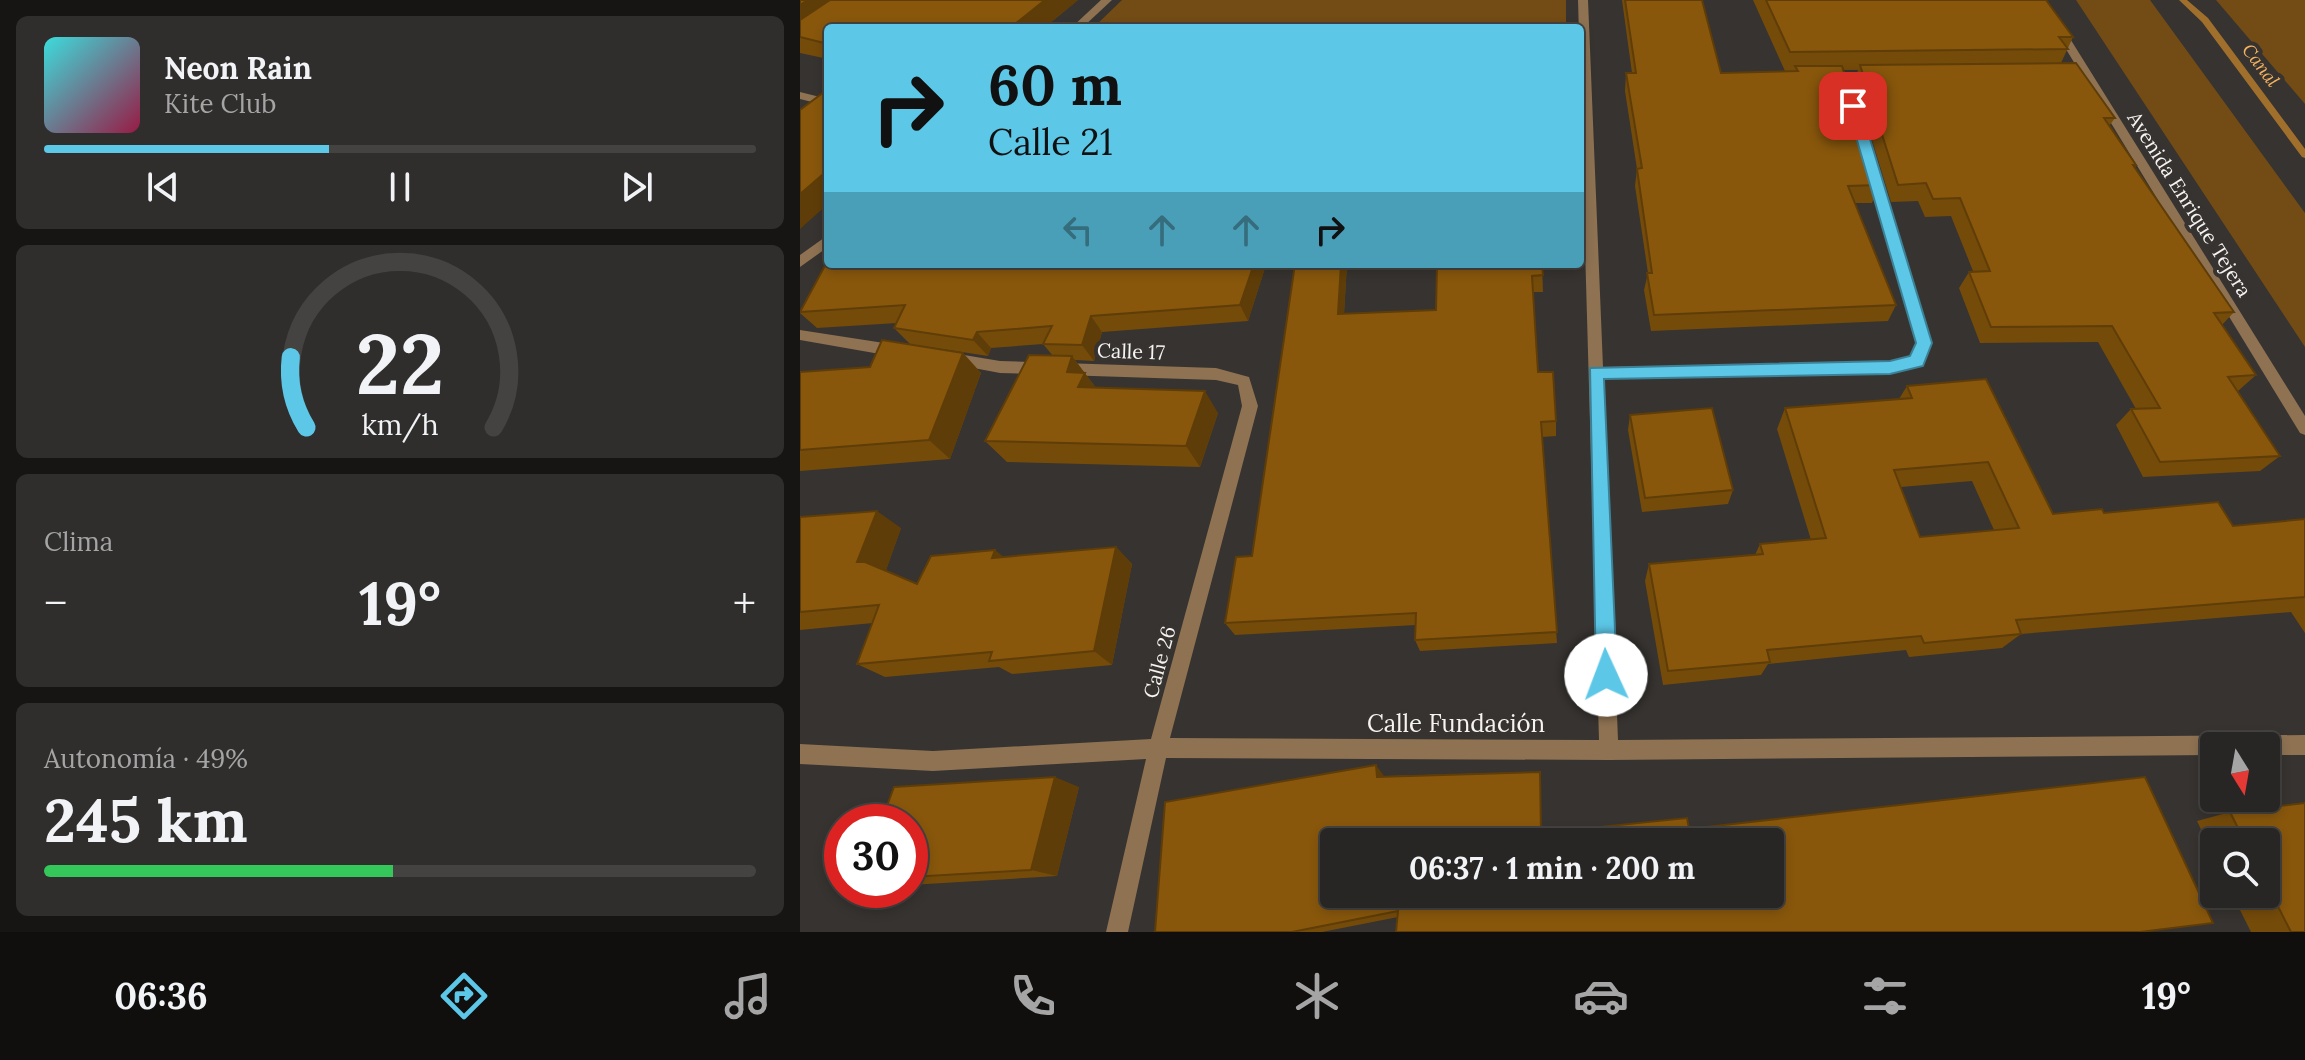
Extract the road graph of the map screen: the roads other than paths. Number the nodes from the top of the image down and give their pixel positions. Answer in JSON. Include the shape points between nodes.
{"nodes":[{"id":1,"x":1107,"y":0,"type":"edge"},
{"id":2,"x":1583,"y":0,"type":"edge"},
{"id":3,"x":2041,"y":0,"type":"edge"},
{"id":4,"x":1080,"y":24,"type":"edge"},
{"id":5,"x":1583,"y":24,"type":"edge"},
{"id":6,"x":2068,"y":74,"type":"edge"},
{"id":7,"x":2087,"y":74,"type":"junction"},
{"id":8,"x":1892,"y":76,"type":"edge"},
{"id":9,"x":1816,"y":77,"type":"edge"},
{"id":10,"x":1844,"y":77,"type":"junction"},
{"id":11,"x":1849,"y":91,"type":"edge"},
{"id":12,"x":800,"y":95,"type":"edge"},
{"id":13,"x":824,"y":102,"type":"edge"},
{"id":14,"x":1867,"y":151,"type":"edge"},
{"id":15,"x":1584,"y":167,"type":"edge"},
{"id":16,"x":824,"y":243,"type":"edge"},
{"id":17,"x":800,"y":262,"type":"edge"},
{"id":18,"x":800,"y":335,"type":"edge"},
{"id":19,"x":907,"y":352,"type":"edge"},
{"id":20,"x":938,"y":357,"type":"edge"},
{"id":21,"x":1596,"y":373,"type":"junction"},
{"id":22,"x":1250,"y":406,"type":"joint"},
{"id":23,"x":2305,"y":429,"type":"edge"},
{"id":24,"x":2305,"y":745,"type":"edge"},
{"id":25,"x":1158,"y":748,"type":"junction"},
{"id":26,"x":1609,"y":750,"type":"junction"},
{"id":27,"x":800,"y":754,"type":"edge"},
{"id":28,"x":1117,"y":932,"type":"edge"}],
"edges":[{"from":1,"to":4,"type":"street"},
{"from":2,"to":5,"type":"street"},
{"from":3,"to":7,"type":"street","name":"Avenida Enrique Tejera"},
{"from":6,"to":7,"type":"street"},
{"from":7,"to":23,"type":"street","name":"Avenida Enrique Tejera"},
{"from":8,"to":10,"type":"street"},
{"from":9,"to":10,"type":"street"},
{"from":10,"to":11,"type":"street"},
{"from":12,"to":13,"type":"street"},
{"from":14,"to":21,"type":"street","via":[[1924,343],[1917,361],[1890,368]]},
{"from":15,"to":21,"type":"street"},
{"from":16,"to":17,"type":"street"},
{"from":18,"to":19,"type":"street"},
{"from":20,"to":22,"type":"street","name":"Calle 17","via":[[1000,367],[1216,374],[1244,381]]},
{"from":21,"to":26,"type":"street"},
{"from":22,"to":25,"type":"street","name":"Calle 26"},
{"from":24,"to":26,"type":"street","name":"Calle Fundación"},
{"from":25,"to":26,"type":"street","name":"Calle Fundación"},
{"from":25,"to":27,"type":"street","name":"Calle Fundación","via":[[933,761]]},
{"from":25,"to":28,"type":"street","name":"Calle 26"}]}
